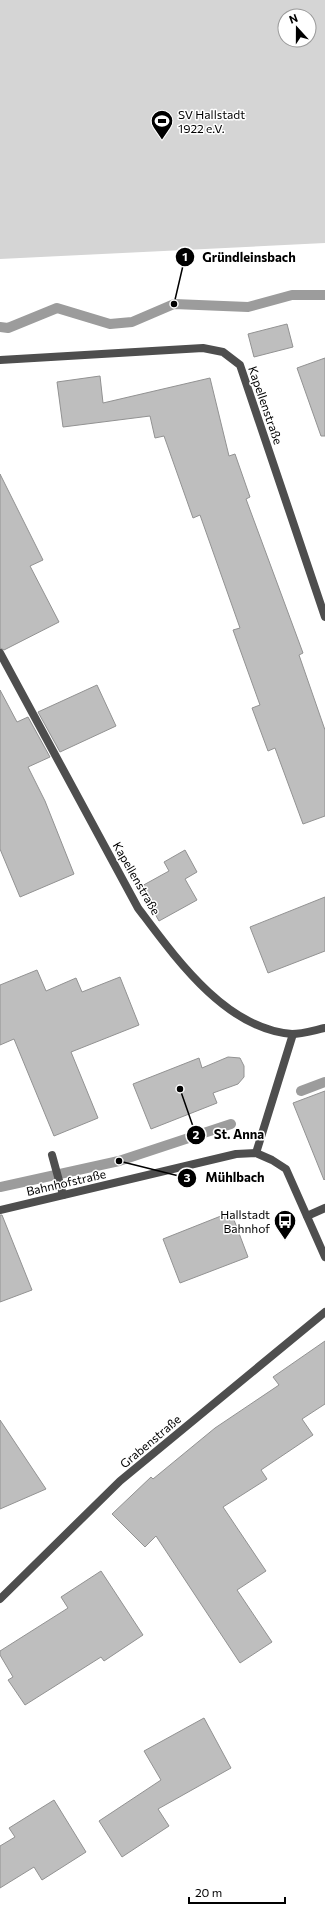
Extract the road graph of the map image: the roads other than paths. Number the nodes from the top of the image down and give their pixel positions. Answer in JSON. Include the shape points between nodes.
{"nodes":[{"id":1,"x":0,"y":360,"type":"edge"},
{"id":2,"x":325,"y":617,"type":"edge"},
{"id":3,"x":0,"y":653,"type":"edge"},
{"id":4,"x":325,"y":1028,"type":"edge"},
{"id":5,"x":293,"y":1034,"type":"junction"},
{"id":6,"x":256,"y":1153,"type":"junction"},
{"id":7,"x":53,"y":1159,"type":"dead end"},
{"id":8,"x":63,"y":1195,"type":"junction"},
{"id":9,"x":325,"y":1208,"type":"edge"},
{"id":10,"x":0,"y":1210,"type":"edge"},
{"id":11,"x":306,"y":1216,"type":"junction"},
{"id":12,"x":325,"y":1257,"type":"edge"},
{"id":13,"x":325,"y":1312,"type":"edge"},
{"id":14,"x":0,"y":1599,"type":"edge"}],
"edges":[{"from":1,"to":2,"type":"street","name":"Kapellenstraße","via":[[203,348],[224,352],[240,365]]},
{"from":3,"to":5,"type":"street","name":"Kapellenstraße","via":[[138,908],[167,946],[199,982],[230,1009],[256,1025]]},
{"from":4,"to":5,"type":"street","name":"Kapellenstraße"},
{"from":5,"to":6,"type":"street"},
{"from":6,"to":8,"type":"street","name":"Bahnhofstraße","via":[[236,1154]]},
{"from":6,"to":11,"type":"street","name":"Bahnhofstraße","via":[[286,1169]]},
{"from":7,"to":8,"type":"street"},
{"from":8,"to":10,"type":"street","name":"Bahnhofstraße"},
{"from":9,"to":11,"type":"street"},
{"from":11,"to":12,"type":"street","name":"Bahnhofstraße"},
{"from":13,"to":14,"type":"street","name":"Grabenstraße","via":[[120,1481]]}]}
